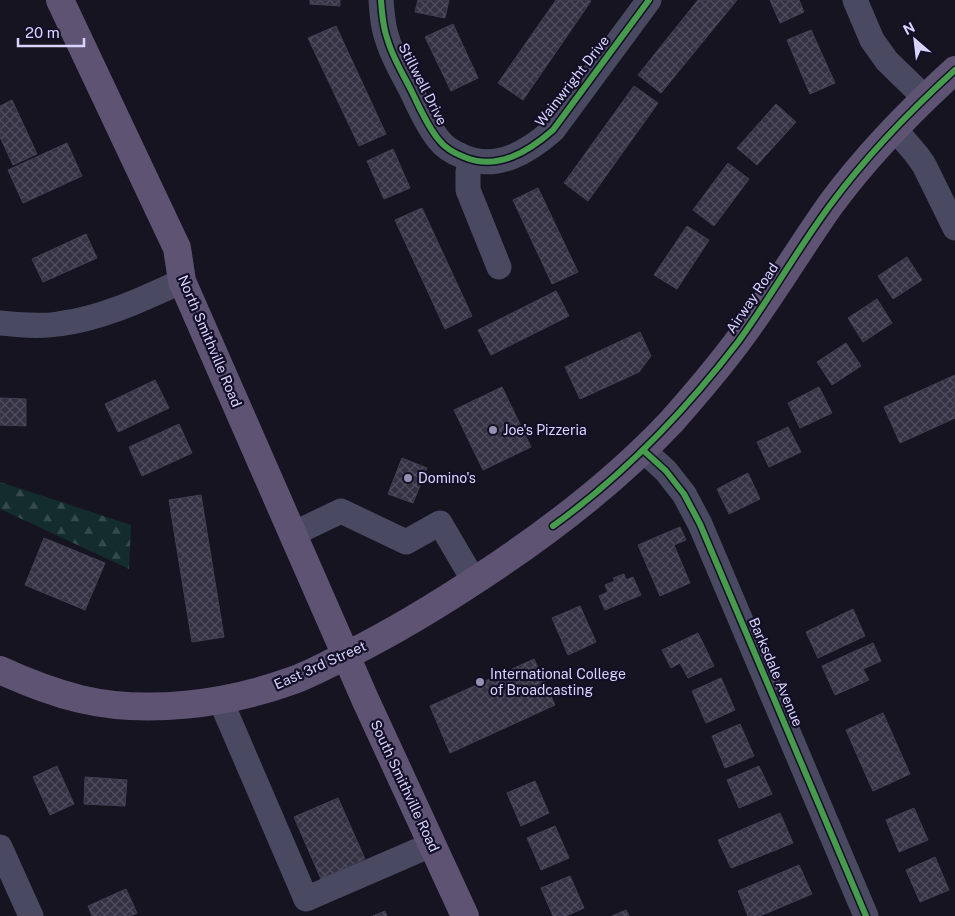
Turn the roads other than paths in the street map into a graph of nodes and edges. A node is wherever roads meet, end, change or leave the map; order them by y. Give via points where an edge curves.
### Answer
1 (60, 0) edge
2 (382, 0) edge
3 (649, 0) edge
4 (855, 0) edge
5 (955, 70) edge
6 (925, 98) junction
7 (894, 128) junction
8 (471, 160) junction
9 (955, 228) edge
10 (499, 267) dead end
11 (182, 281) junction
12 (0, 323) edge
13 (643, 450) junction
14 (553, 526) joint
15 (293, 534) junction
16 (474, 581) junction
17 (346, 655) junction
18 (0, 670) edge
19 (220, 699) junction
20 (433, 844) junction
21 (0, 847) edge
22 (31, 916) edge
23 (465, 916) edge
24 (866, 916) edge

1 - 11 main road, North Smithville Road via 177,248
2 - 8 street, Stillwell Drive via 388,42 422,112 438,140 454,153
3 - 8 street, Wainwright Drive via 553,130 538,144 498,162
4 - 6 street via 872,40 887,61
5 - 6 main road, Airway Road
6 - 7 main road, Airway Road
7 - 9 street via 924,165
7 - 13 main road, Airway Road via 832,204 738,342 673,420
8 - 10 street via 468,190
11 - 12 street via 88,319 57,324
11 - 15 main road, North Smithville Road
13 - 14 main road, Airway Road
13 - 24 street, Barksdale Avenue via 666,470 700,524
14 - 16 main road, East 3rd Street
15 - 16 street via 342,512 406,542 440,523
15 - 17 main road, North Smithville Road
16 - 17 main road, East 3rd Street via 395,630
17 - 19 main road, East 3rd Street via 295,680 259,692
17 - 20 main road, South Smithville Road
18 - 19 main road, East 3rd Street via 37,686 115,705 163,706
19 - 20 street via 306,899
20 - 23 main road, South Smithville Road
21 - 22 street

